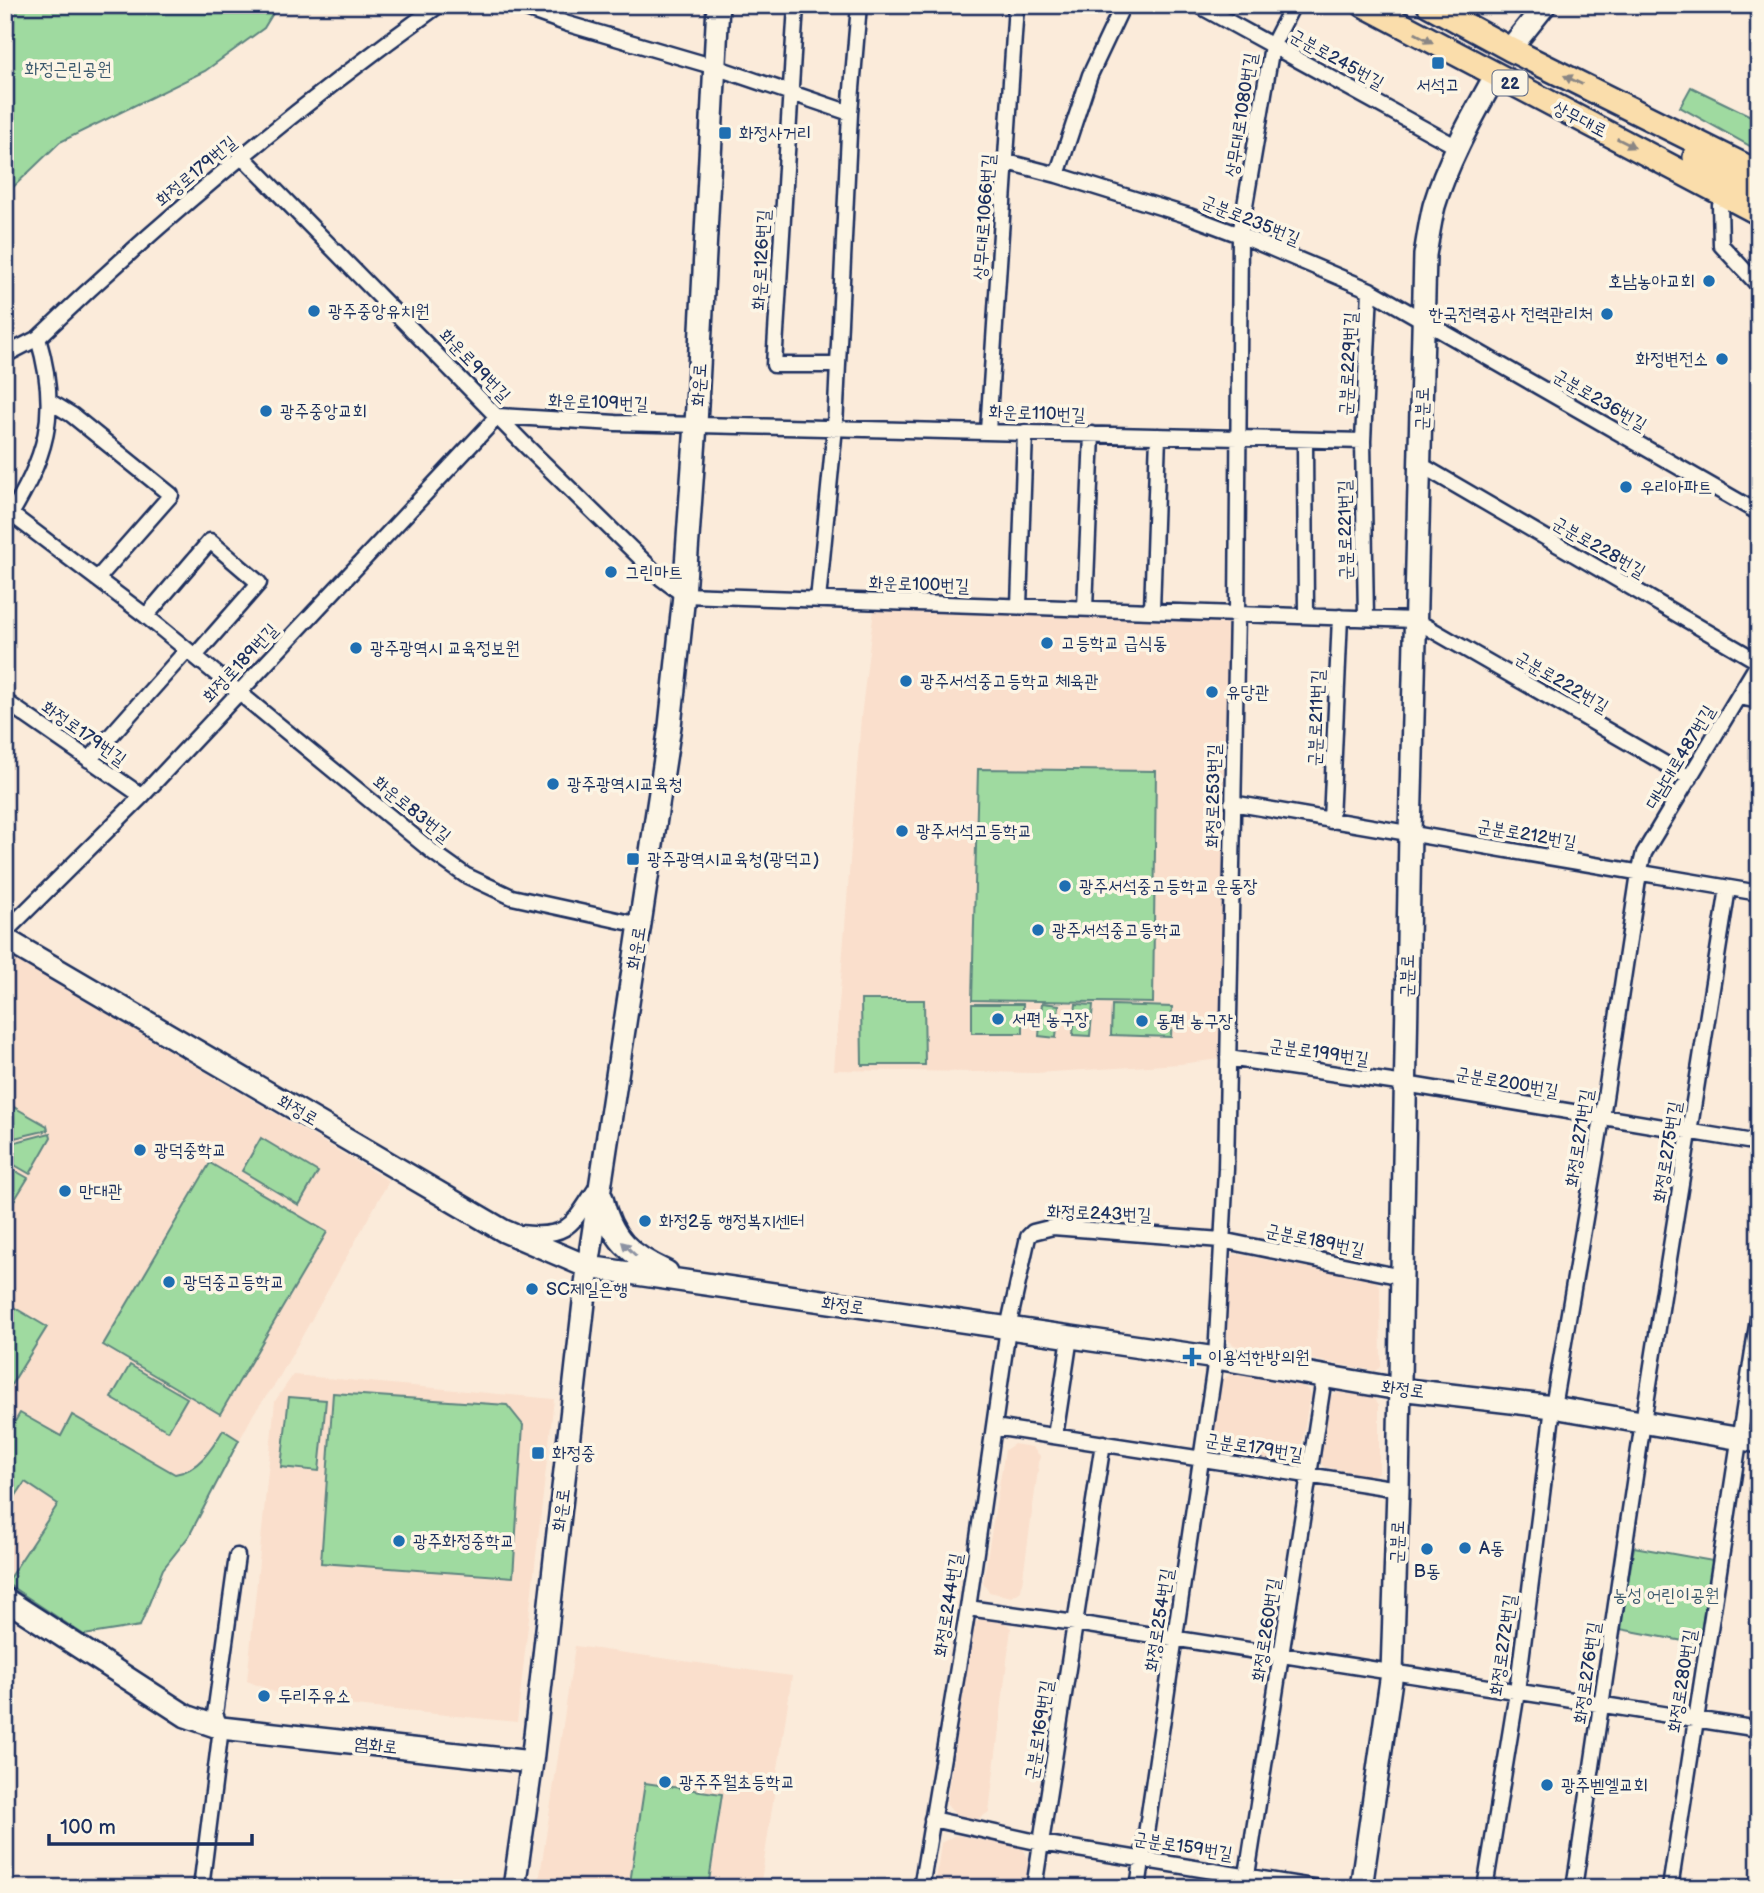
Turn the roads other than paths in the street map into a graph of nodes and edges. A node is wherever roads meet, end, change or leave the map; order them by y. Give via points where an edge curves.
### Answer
1 (439, 5) edge
2 (515, 5) edge
3 (718, 5) edge
4 (796, 5) edge
5 (859, 5) edge
6 (1016, 5) edge
7 (1123, 5) edge
8 (1198, 5) edge
9 (1293, 5) edge
10 (1364, 5) edge
11 (1429, 5) edge
12 (1545, 5) edge
13 (1272, 46) junction
14 (1510, 49) junction
15 (715, 67) junction
16 (1495, 76) junction
17 (789, 94) junction
18 (850, 113) junction
19 (1656, 121) junction
20 (1457, 147) junction
21 (243, 157) junction
22 (1657, 158) junction
23 (1007, 162) junction
24 (1759, 173) edge
25 (1057, 174) junction
26 (1759, 193) edge
27 (1720, 205) junction
28 (1759, 213) edge
29 (1759, 226) edge
30 (1240, 235) junction
31 (1759, 286) edge
32 (1370, 290) junction
33 (1423, 320) junction
34 (38, 338) junction
35 (5, 355) edge
36 (837, 365) junction
37 (49, 401) junction
38 (498, 416) junction
39 (696, 424) junction
40 (835, 427) junction
41 (988, 431) junction
42 (1025, 432) junction
43 (1092, 434) junction
44 (1158, 436) junction
45 (1239, 438) junction
46 (1306, 440) junction
47 (1363, 441) junction
48 (1421, 466) junction
49 (1759, 513) edge
50 (8, 519) edge
51 (97, 579) junction
52 (684, 595) junction
53 (818, 600) junction
54 (1019, 606) junction
55 (1085, 608) junction
56 (1152, 610) junction
57 (1237, 613) junction
58 (146, 616) junction
59 (1306, 616) junction
60 (1340, 617) junction
61 (1366, 618) junction
62 (1415, 620) junction
63 (191, 653) junction
64 (1759, 662) edge
65 (238, 692) junction
66 (1739, 697) junction
67 (5, 701) edge
68 (1759, 701) edge
69 (89, 760) junction
70 (1690, 778) junction
71 (142, 796) junction
72 (1233, 803) junction
73 (1331, 821) junction
74 (1409, 832) junction
75 (1639, 873) junction
76 (1728, 888) junction
77 (1759, 893) edge
78 (640, 925) junction
79 (5, 932) edge
80 (5, 940) edge
81 (1228, 1058) junction
82 (1405, 1084) junction
83 (1602, 1118) junction
84 (1690, 1132) junction
85 (1759, 1143) edge
86 (599, 1183) junction
87 (504, 1231) junction
88 (1221, 1240) junction
89 (588, 1267) junction
90 (1402, 1277) junction
91 (688, 1282) junction
92 (1759, 1312) edge
93 (1008, 1328) junction
94 (1070, 1337) junction
95 (1216, 1358) junction
96 (1324, 1378) junction
97 (1399, 1389) junction
98 (1553, 1407) junction
99 (1643, 1422) junction
100 (994, 1427) junction
101 (1055, 1436) junction
102 (1749, 1441) edge
103 (1103, 1443) junction
104 (1203, 1459) junction
105 (1309, 1475) junction
106 (1398, 1489) junction
107 (237, 1556) dead end
108 (5, 1599) edge
109 (968, 1608) junction
110 (1075, 1623) junction
111 (1175, 1639) junction
112 (1281, 1656) junction
113 (1392, 1673) junction
114 (1517, 1692) junction
115 (1602, 1705) junction
116 (1696, 1720) junction
117 (221, 1728) junction
118 (1759, 1729) edge
119 (532, 1762) junction
120 (932, 1819) junction
121 (1041, 1843) junction
122 (1142, 1859) junction
123 (1246, 1882) edge
124 (201, 1888) edge
125 (514, 1888) edge
126 (920, 1888) edge
127 (1034, 1888) edge
128 (1138, 1888) edge
129 (1318, 1888) edge
130 (1361, 1888) edge
131 (1485, 1888) edge
132 (1574, 1888) edge
133 (1670, 1888) edge

1 - 21 street, 화정로179번길 via 363,59
2 - 15 street
3 - 15 street, 화운로
4 - 17 street, 화운로126번길
5 - 18 street
6 - 23 street, 상무대로1066번길
7 - 25 street via 1090,75
8 - 13 street, 군분로245번길
9 - 13 street, 상무대로1080번길
10 -> 16 main road, 상무대로 / 22
11 - 14 main road, 상무대로 / 22
12 - 14 street
13 - 20 street, 군분로245번길
13 - 30 street, 상무대로1080번길
19 -> 14 main road, 상무대로 / 22
15 - 17 street
15 - 39 street, 화운로
16 - 20 street, 군분로
16 -> 22 main road, 상무대로 / 22
17 - 18 street
17 - 36 street, 화운로126번길 via 774,365
18 - 36 street
19 - 24 main road, 22
19 - 26 main road, 상무대로 via 1669,143
20 - 33 street, 군분로 via 1433,212 1425,255
21 - 34 street, 화정로179번길
21 - 38 street, 화운로99번길
22 - 27 main road, 22 via 1668,174
22 - 28 main road, 상무대로
23 - 25 street, 군분로235번길
23 - 41 street, 상무대로1066번길
25 - 30 street, 군분로235번길
27 - 29 main road, 22
27 - 31 street via 1721,245
30 - 32 street, 군분로235번길
30 - 45 street, 화정로253번길
32 - 33 street, 군분로235번길
32 - 47 street, 군분로229번길
33 - 48 street, 군분로
33 - 49 street, 군분로236번길
34 - 35 street, 화정로179번길
34 - 37 street
36 - 40 street
37 - 50 street via 44,446
37 - 51 street via 171,495
38 - 39 street, 화운로109번길
38 - 52 street, 화운로99번길 via 661,578
38 - 65 street, 화정로189번길
39 - 40 street, 화운로110번길
39 - 52 street, 화운로
40 - 41 street, 화운로110번길
40 - 53 street
41 - 42 street, 화운로110번길
42 - 43 street, 화운로110번길
42 - 54 street
43 - 44 street, 화운로110번길
43 - 55 street
44 - 45 street, 화운로110번길
44 - 56 street
45 - 46 street, 군분로229번길
45 - 57 street, 화정로253번길
46 - 47 street, 군분로229번길
46 - 59 street
47 - 61 street, 군분로221번길
48 - 62 street, 군분로
48 - 64 street, 군분로228번길
50 - 51 street, 화운로83번길
51 - 58 street, 화운로83번길
52 - 53 street, 화운로100번길
52 - 78 street, 화운로
53 - 54 street, 화운로100번길
54 - 55 street, 화운로100번길
55 - 56 street, 화운로100번길
56 - 57 street, 화운로100번길
57 - 59 street
57 - 72 street, 화정로253번길
58 - 63 street, 화운로83번길
58 - 63 street via 210,541 258,583
59 - 60 street
60 - 61 street
60 - 73 street, 군분로211번길
61 - 62 street
62 - 70 street, 군분로222번길
62 - 74 street, 군분로
63 - 65 street, 화운로83번길
63 - 69 street
64 - 66 street, 대남대로487번길
65 - 71 street, 화정로189번길
65 - 78 street, 화운로83번길 via 465,875 512,897
66 - 68 street
66 - 70 street, 대남대로487번길
67 - 69 street, 화정로179번길
69 - 71 street, 화정로179번길
70 - 75 street, 대남대로487번길 via 1644,853
71 - 79 street, 화정로189번길
72 - 73 street
72 - 81 street, 화정로253번길
73 - 74 street
74 - 75 street, 군분로212번길
74 - 82 street, 군분로
75 - 76 street, 군분로212번길
75 - 83 street, 화정로271번길
76 - 77 street, 군분로212번길
76 - 84 street, 화정로275번길
78 - 86 street, 화운로
80 - 87 street, 화정로
81 - 82 street, 군분로199번길
81 - 88 street, 화정로253번길
82 - 83 street, 군분로200번길
82 - 90 street, 군분로
83 - 84 street, 군분로200번길
83 - 98 street, 화정로271번길
84 - 85 street, 군분로200번길
84 - 99 street, 화정로275번길
86 - 87 street via 568,1228 542,1235
86 - 89 street, 화운로
91 -> 86 street via 644,1261 624,1245 611,1228
87 - 89 street, 화정로
88 - 90 street, 군분로189번길
88 - 93 street, 화정로243번길 via 1052,1227 1033,1232 1028,1237
88 - 95 street, 화정로253번길
89 - 91 street, 화정로
89 - 119 street, 화운로
90 - 97 street, 군분로
91 - 93 street, 화정로
92 - 102 street, 화정로280번길
93 - 94 street, 화정로
93 - 100 street, 화정로244번길
94 - 95 street, 화정로
94 - 101 street
95 - 96 street, 화정로
95 - 104 street, 화정로254번길
96 - 97 street, 화정로
96 - 105 street, 화정로260번길
97 - 98 street, 화정로
97 - 106 street, 군분로
98 - 99 street, 화정로
98 - 114 street, 화정로272번길
99 - 102 street, 화정로
99 - 115 street, 화정로276번길
100 - 101 street, 군분로179번길
100 - 109 street, 화정로244번길
101 - 103 street, 군분로179번길
102 - 116 street, 화정로280번길
103 - 104 street, 군분로179번길
103 - 110 street
104 - 105 street, 군분로179번길
104 - 111 street, 화정로254번길
105 - 106 street, 군분로179번길
105 - 112 street, 화정로260번길
106 - 113 street, 군분로
107 - 117 street via 215,1714
108 - 117 street, 염화로 via 186,1716
109 - 110 street
109 - 120 street, 화정로244번길
110 - 111 street
110 - 121 street, 군분로169번길
111 - 112 street
111 - 122 street, 화정로254번길
112 - 113 street
112 - 123 street, 화정로260번길
113 - 114 street
113 - 130 street, 군분로
114 - 115 street
114 - 131 street, 화정로272번길
115 - 116 street
115 - 132 street, 화정로276번길
116 - 118 street
116 - 133 street, 화정로280번길
117 - 119 street, 염화로
117 - 124 street
119 - 125 street, 화운로
120 - 121 street, 군분로159번길
120 - 126 street, 화정로244번길
121 - 122 street, 군분로159번길
121 - 127 street
122 - 123 street, 군분로159번길
122 - 128 street, 화정로254번길
123 - 129 street, 군분로159번길

